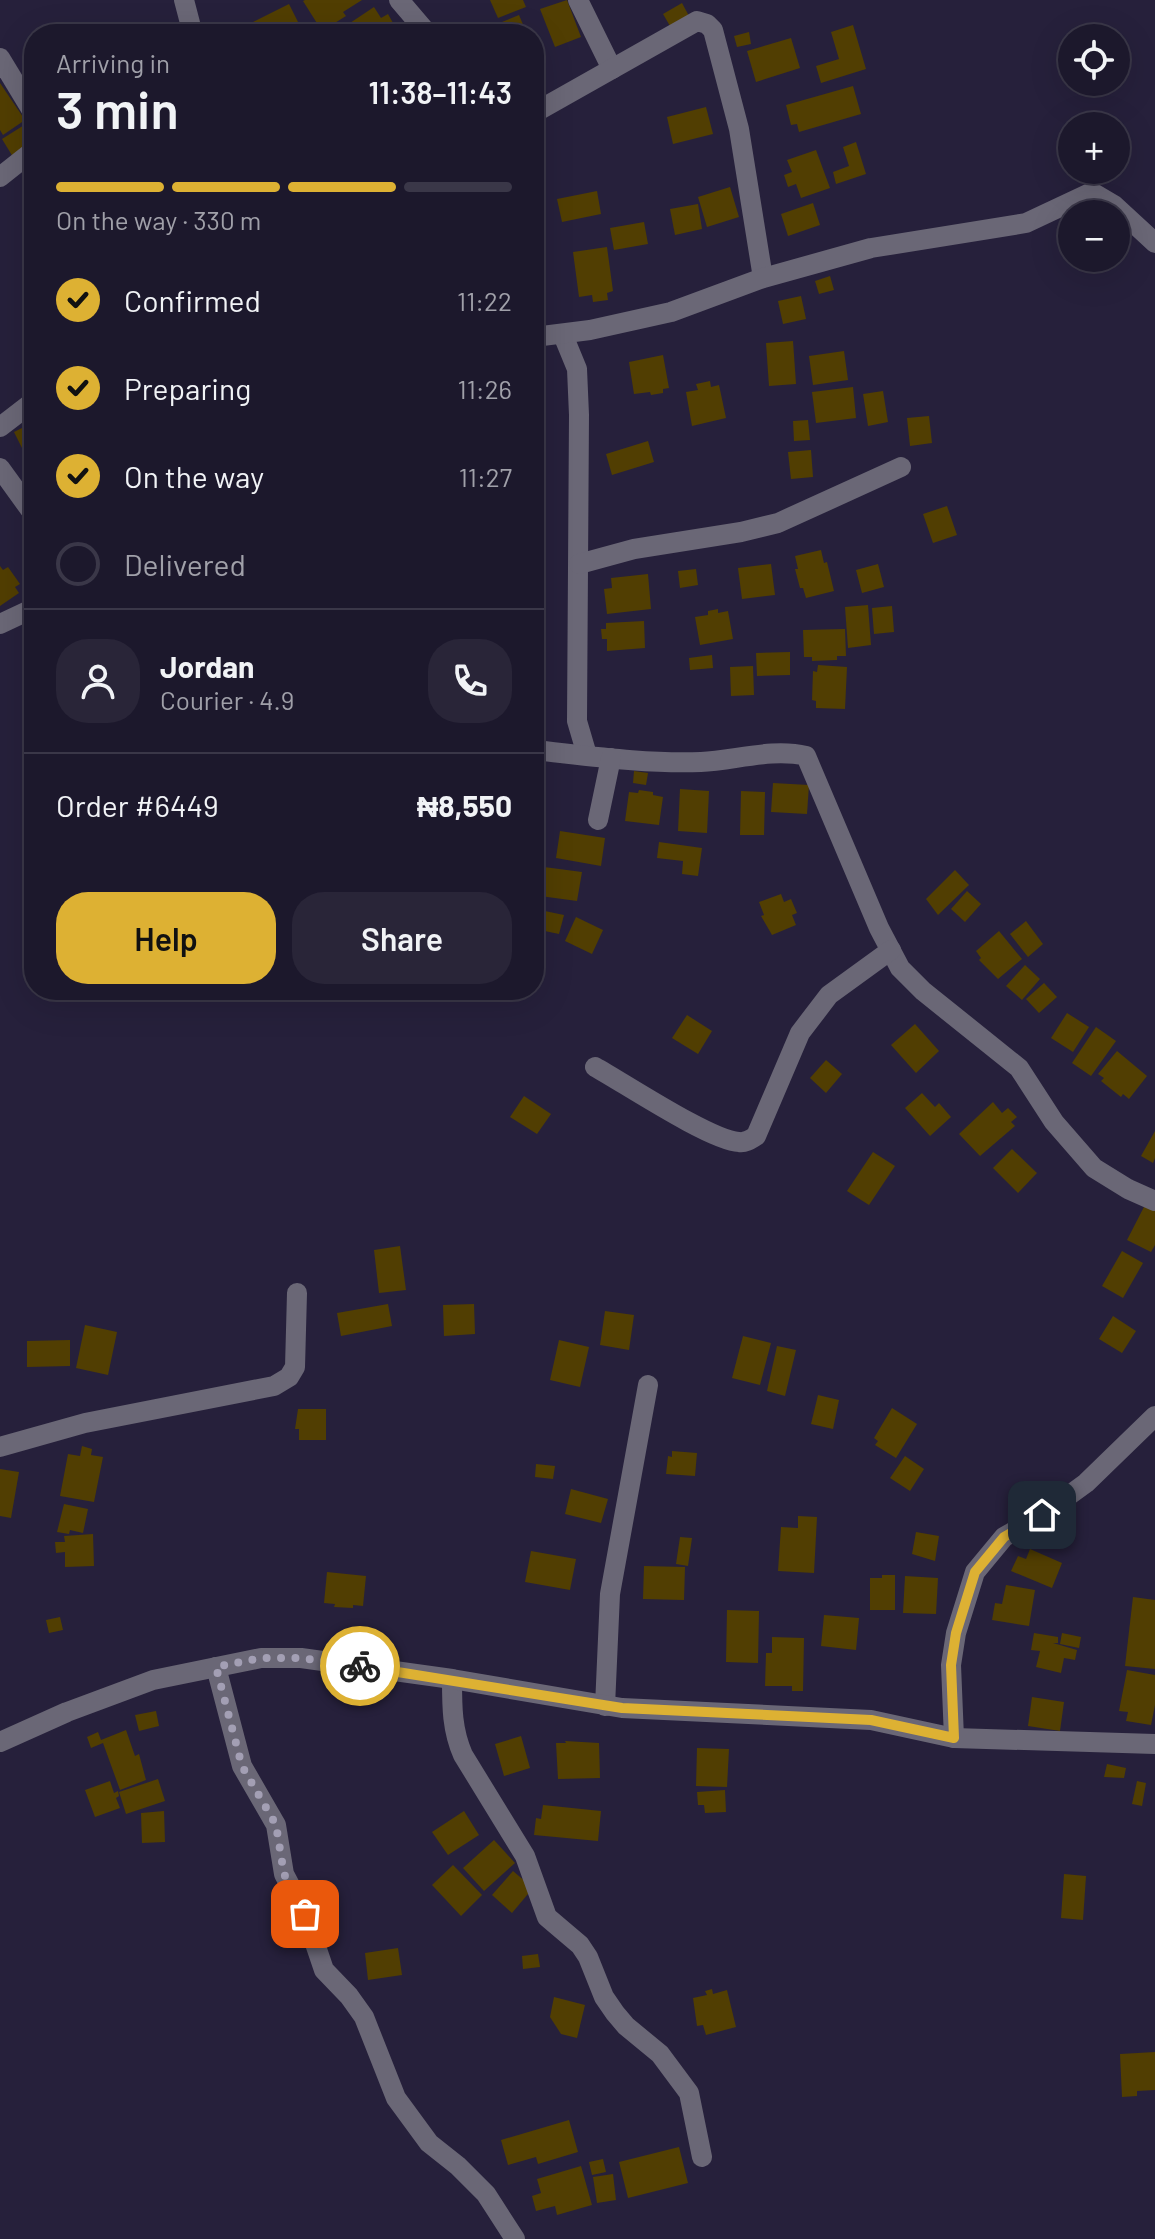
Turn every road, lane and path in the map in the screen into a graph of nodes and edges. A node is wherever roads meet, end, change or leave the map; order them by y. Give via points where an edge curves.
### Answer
1 (184, 0) edge
2 (399, 0) edge
3 (578, 0) edge
4 (190, 24) edge
5 (419, 24) edge
6 (0, 58) edge
7 (612, 69) junction
8 (24, 98) edge
9 (544, 107) edge
10 (24, 158) edge
11 (0, 177) edge
12 (1155, 243) edge
13 (763, 278) junction
14 (563, 335) junction
15 (544, 336) edge
16 (24, 409) edge
17 (0, 427) edge
18 (901, 467) dead end
19 (0, 468) edge
20 (24, 501) edge
21 (579, 564) junction
22 (24, 613) edge
23 (0, 624) edge
24 (544, 751) edge
25 (587, 755) junction
26 (611, 758) junction
27 (598, 820) dead end
28 (891, 950) junction
29 (595, 1067) dead end
30 (1155, 1201) edge
31 (297, 1293) dead end
32 (648, 1385) dead end
33 (1155, 1416) edge
34 (0, 1447) edge
35 (216, 1667) junction
36 (452, 1679) junction
37 (605, 1706) junction
38 (954, 1738) junction
39 (0, 1742) edge
40 (1155, 1744) edge
41 (702, 2157) dead end
42 (515, 2239) edge

1 - 4 street
2 - 5 street
3 - 7 street
6 - 8 street
7 - 9 street
7 - 13 street via 697,21 713,30 739,129
10 - 11 street
12 - 13 street via 1092,192 1026,223 871,248
13 - 14 street via 671,312
14 - 15 street
14 - 21 street via 577,369
16 - 17 street
18 - 21 street via 778,523
19 - 20 street
21 - 25 street via 577,721
22 - 23 street
24 - 25 street
25 - 26 street
26 - 27 street
26 - 28 street via 702,762 791,752 806,756
28 - 29 street via 829,995 800,1033 756,1136 749,1141 738,1143 708,1132
28 - 30 street via 923,991 1019,1068 1054,1122 1094,1168
31 - 34 street via 295,1367 274,1386 85,1423
32 - 37 street via 610,1594
33 - 38 street via 1086,1483 1004,1537 975,1572 951,1665
35 - 36 street via 261,1658 301,1658
35 - 39 street via 153,1680
35 - 42 street via 242,1766 276,1825 284,1874 324,1970 364,2017 396,2098 429,2143 486,2194
36 - 37 street
36 - 41 street via 457,1740 525,1856 547,1917 580,1945 604,1997 626,2026 660,2054 684,2084
37 - 38 street via 871,1720
38 - 40 street

